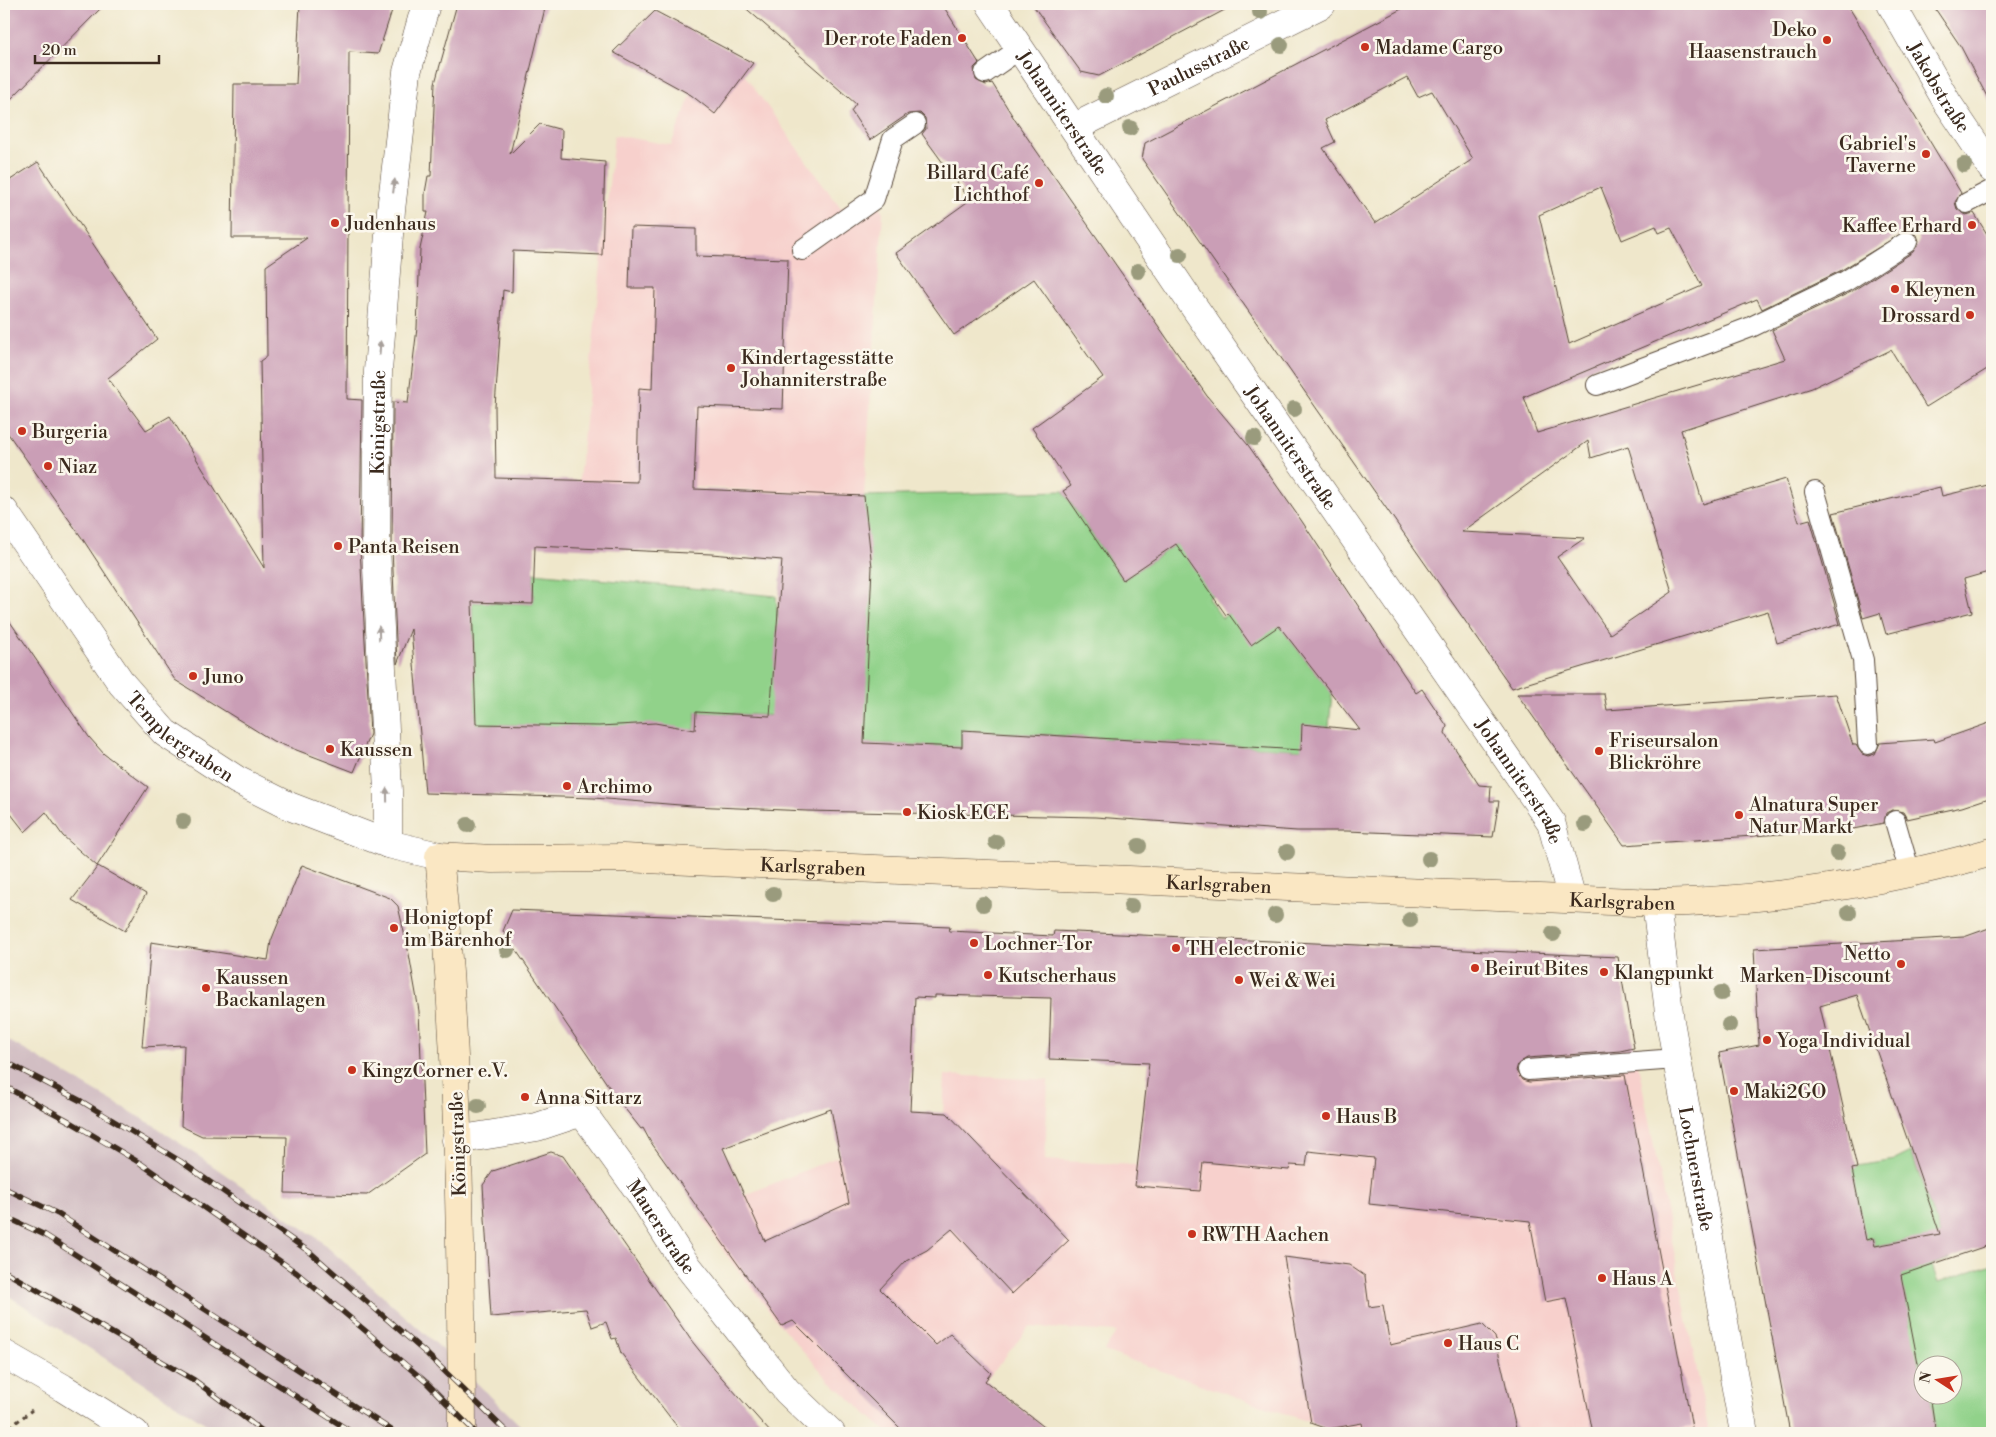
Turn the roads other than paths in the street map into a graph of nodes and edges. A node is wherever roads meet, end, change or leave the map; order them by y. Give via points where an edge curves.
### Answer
1 (426, 4) edge
2 (990, 4) edge
3 (1322, 4) edge
4 (1891, 4) edge
5 (1021, 48) junction
6 (985, 73) dead end
7 (915, 124) dead end
8 (1074, 127) junction
9 (1992, 169) edge
10 (1992, 190) edge
11 (1968, 203) dead end
12 (1907, 242) dead end
13 (802, 250) dead end
14 (1597, 385) dead end
15 (1815, 492) dead end
16 (4, 511) edge
17 (1868, 744) dead end
18 (1895, 821) dead end
19 (388, 844) junction
20 (1992, 852) edge
21 (438, 856) junction
22 (1910, 873) junction
23 (1572, 899) junction
24 (1656, 904) junction
25 (1676, 1059) junction
26 (1528, 1070) dead end
27 (456, 1140) junction
28 (4, 1354) edge
29 (135, 1433) edge
30 (462, 1433) edge
31 (832, 1433) edge
32 (1744, 1433) edge

19 -> 1 street, Königstraße via 376,547 378,371 391,210 407,72
2 - 5 street, Johanniterstraße
3 - 8 street, Paulusstraße
4 - 9 street, Jakobstraße via 1947,102
5 - 6 lane
5 - 8 street, Johanniterstraße
7 - 13 lane via 893,139 874,199
8 - 23 street, Johanniterstraße via 1190,301 1551,822
10 - 11 lane
12 - 14 lane via 1846,281 1751,327
15 - 17 lane via 1863,660
16 - 19 street, Templergraben via 122,684 165,733 237,780 289,806
18 - 22 lane
19 - 21 street, Templergraben
20 - 22 street, Karlsgraben
21 - 23 street, Karlsgraben via 623,858
21 - 27 street, Königstraße via 454,1063
22 - 24 street, Karlsgraben via 1764,897
23 - 24 street, Karlsgraben
24 - 25 street, Lochnerstraße via 1665,995
25 - 26 lane
25 - 32 street, Lochnerstraße
27 - 30 street, Königstraße via 462,1265
27 - 31 street, Mauerstraße via 537,1127 582,1112 682,1259 787,1391
28 - 29 street

